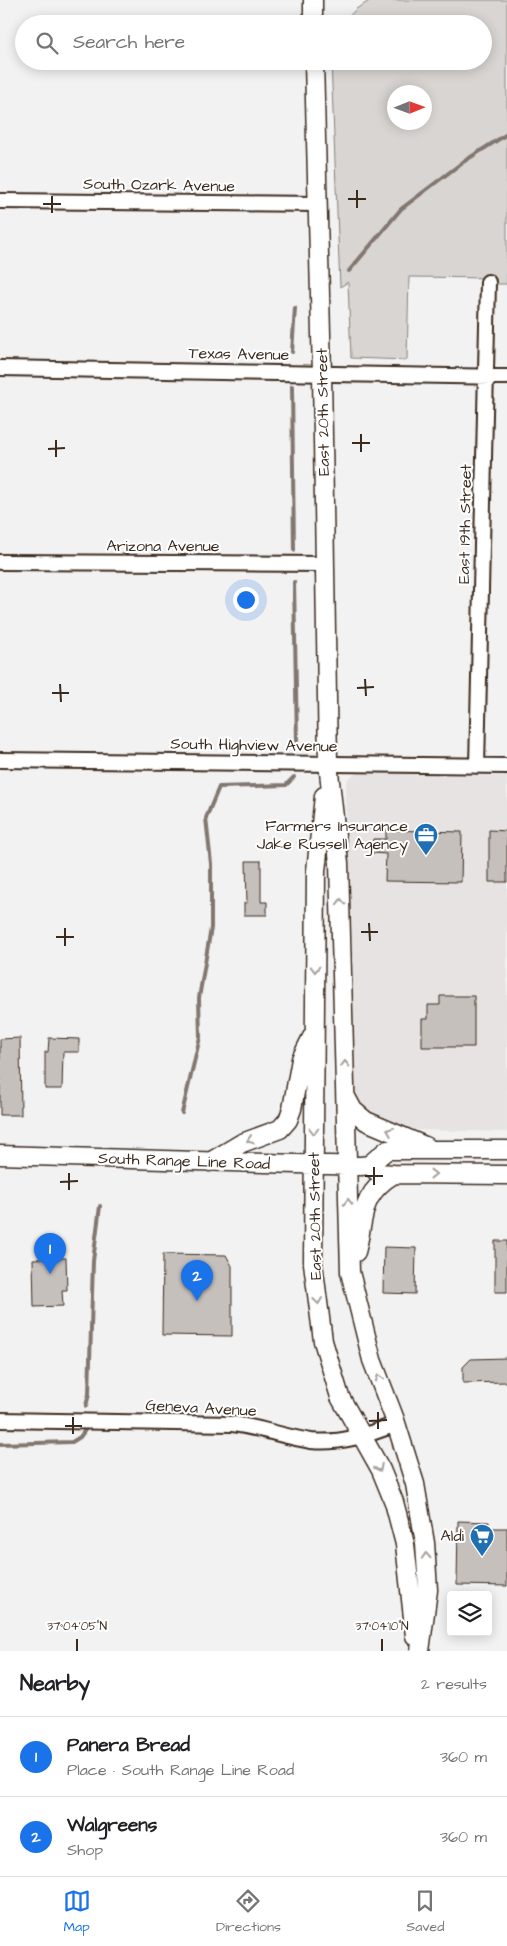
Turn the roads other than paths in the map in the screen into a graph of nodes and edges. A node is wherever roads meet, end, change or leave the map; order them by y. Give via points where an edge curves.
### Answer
1 (313, 0) edge
2 (313, 15) edge
3 (314, 70) edge
4 (0, 201) edge
5 (318, 204) junction
6 (488, 282) dead end
7 (0, 368) edge
8 (322, 373) junction
9 (486, 376) junction
10 (507, 377) edge
11 (0, 562) edge
12 (325, 564) junction
13 (0, 760) edge
14 (328, 763) junction
15 (477, 766) junction
16 (507, 766) edge
17 (314, 1033) junction
18 (346, 1097) junction
19 (434, 1150) junction
20 (507, 1150) edge
21 (0, 1155) edge
22 (210, 1162) junction
23 (314, 1165) junction
24 (369, 1165) junction
25 (348, 1166) junction
26 (394, 1174) junction
27 (507, 1175) edge
28 (350, 1272) junction
29 (0, 1420) edge
30 (396, 1424) junction
31 (362, 1437) junction
32 (416, 1651) edge
33 (420, 1651) edge

1 - 2 main road
3 - 5 main road, East 20th Street
4 - 5 street, South Ozark Avenue
5 - 8 main road, East 20th Street
6 - 9 street, East 19th Street
7 - 8 street, Texas Avenue
8 - 9 street, Texas Avenue
8 - 12 main road, East 20th Street
9 - 10 street, Texas Avenue
9 - 15 street, East 19th Street
11 - 12 street, Arizona Avenue
12 - 14 main road, East 20th Street
13 - 14 street, South Highview Avenue
14 - 15 street, South Highview Avenue
14 -> 17 main road, East 20th Street via 316,871
18 -> 14 main road, East 20th Street via 339,863
15 - 16 street, South Highview Avenue
17 -> 22 main road via 301,1059 288,1120 280,1130 242,1143
17 -> 23 main road, East 20th Street
19 -> 18 main road via 366,1121 353,1110
18 - 25 main road, East 20th Street
19 - 20 main road
19 - 24 main road via 387,1150
21 - 22 main road, South Range Line Road
22 - 23 main road, South Range Line Road
23 - 25 main road, South Range Line Road
23 -> 31 main road, East 20th Street via 313,1263 323,1341 340,1396
24 - 25 main road, South Range Line Road
24 - 26 main road, South Range Line Road via 380,1173
28 -> 25 main road, East 20th Street
26 -> 27 main road, South Range Line Road
26 - 28 main road via 379,1183 368,1196
30 -> 28 main road, East 20th Street via 372,1360
29 - 31 street, Geneva Avenue via 232,1424 310,1440
30 - 31 street, Geneva Avenue
33 -> 30 main road, East 20th Street via 428,1590 425,1542 415,1484
31 -> 32 main road, East 20th Street via 381,1470 406,1544

